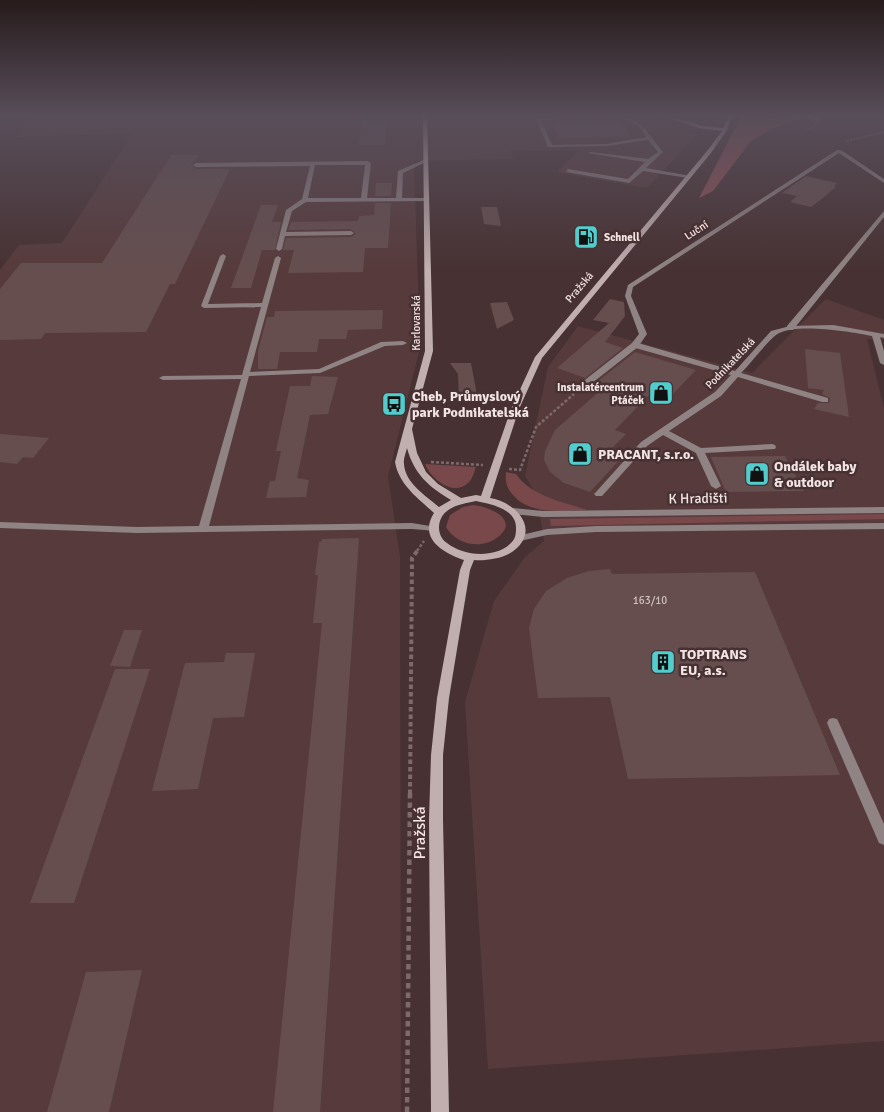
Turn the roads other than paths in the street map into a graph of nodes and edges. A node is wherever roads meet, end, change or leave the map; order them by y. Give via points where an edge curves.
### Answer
1 (312, 167) edge
2 (368, 167) edge
3 (411, 167) edge
4 (426, 167) edge
5 (695, 167) edge
6 (814, 167) edge
7 (862, 167) edge
8 (642, 169) joint
9 (568, 170) dead end
10 (688, 176) junction
11 (884, 182) edge
12 (400, 199) junction
13 (304, 200) junction
14 (364, 200) junction
15 (426, 200) junction
16 (884, 212) edge
17 (351, 233) dead end
18 (282, 234) junction
19 (279, 249) dead end
20 (223, 256) dead end
21 (278, 258) dead end
22 (265, 305) junction
23 (790, 328) junction
24 (880, 336) edge
25 (403, 343) dead end
26 (635, 345) junction
27 (884, 363) edge
28 (246, 375) junction
29 (735, 375) junction
30 (162, 378) dead end
31 (584, 385) road end
32 (826, 400) dead end
33 (409, 425) junction
34 (663, 431) junction
35 (772, 447) dead end
36 (700, 451) junction
37 (716, 486) dead end
38 (599, 494) dead end
39 (485, 499) junction
40 (459, 501) junction
41 (884, 510) edge
42 (513, 511) junction
43 (439, 512) junction
44 (0, 525) edge
45 (884, 526) edge
46 (203, 529) junction
47 (433, 529) junction
48 (520, 538) junction
49 (470, 557) junction
50 (833, 723) dead end
51 (884, 839) edge
52 (440, 1112) edge

1 - 13 street
2 - 14 street
3 - 12 street via 400,172
4 - 15 main road, Karlovarská
5 - 10 main road, Pražská
6 - 26 street, Luční via 630,286 628,296 643,334
7 - 11 street, Luční
8 - 9 street via 629,181
8 - 10 street
10 - 39 main road, Pražská via 539,357 528,378
12 - 14 street
12 - 15 street
13 - 14 street
13 - 18 street via 289,210
15 - 33 main road, Karlovarská via 429,351
16 - 23 street
17 - 18 street
18 - 19 street
20 - 22 street via 204,306
21 - 22 street
22 - 28 street
23 - 24 street, Podnikatelská via 833,327
23 - 29 street, Podnikatelská via 774,333
24 - 27 street
25 - 28 street via 384,344 320,371
26 - 29 street
26 - 31 street
28 - 30 street
28 - 46 street
29 - 32 street
29 - 34 street, Podnikatelská via 718,394
33 - 40 main road via 411,448 431,484
33 - 43 main road, Karlovarská via 399,468 408,482
34 - 36 street
34 - 38 street, Podnikatelská via 644,444
35 - 36 street
36 - 37 street
39 - 40 main road
39 - 42 main road
40 - 43 main road
41 - 42 street, K Hradišti via 543,514
42 - 48 main road via 522,524
43 - 47 main road
44 - 46 street
45 - 48 street via 596,530 547,532
46 - 47 street via 412,526
47 - 49 main road via 444,547
48 - 49 main road via 501,553
49 - 52 main road, Pražská via 443,698 437,755
50 - 51 street

